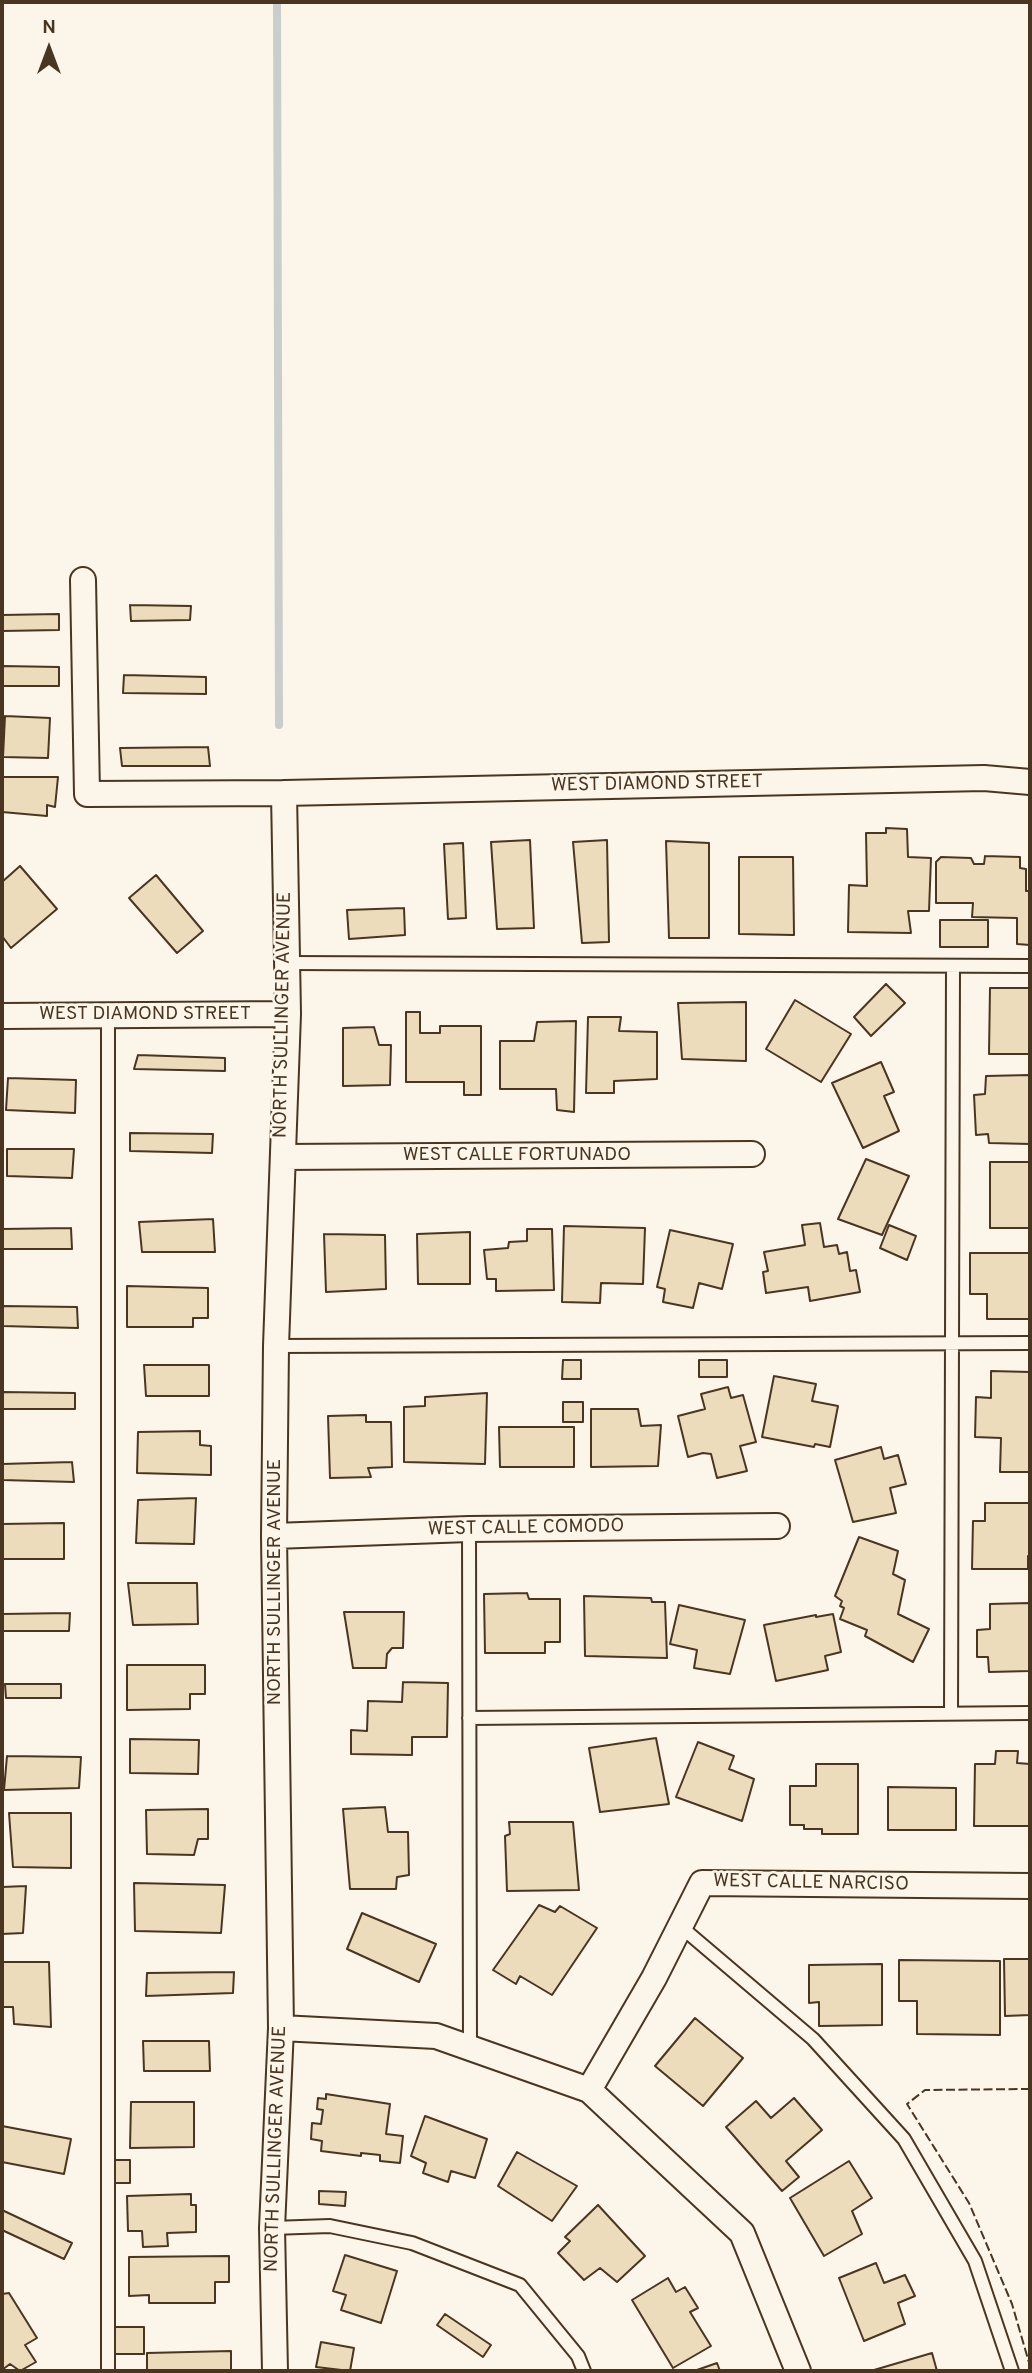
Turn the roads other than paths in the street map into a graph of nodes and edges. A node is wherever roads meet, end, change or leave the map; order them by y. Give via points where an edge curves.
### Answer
1 (83, 580) dead end
2 (1030, 782) edge
3 (284, 793) junction
4 (287, 963) junction
5 (1030, 966) edge
6 (953, 967) junction
7 (288, 1014) junction
8 (108, 1015) junction
9 (2, 1016) edge
10 (752, 1154) dead end
11 (282, 1157) junction
12 (952, 1343) junction
13 (1030, 1343) edge
14 (276, 1346) junction
15 (777, 1526) dead end
16 (469, 1529) junction
17 (274, 1535) junction
18 (951, 1713) junction
19 (1030, 1713) edge
20 (469, 1718) junction
21 (1030, 1886) edge
22 (680, 1926) junction
23 (281, 2028) junction
24 (470, 2048) junction
25 (589, 2090) junction
26 (272, 2228) junction
27 (108, 2371) edge
28 (275, 2371) edge
29 (584, 2371) edge
30 (798, 2371) edge
31 (1012, 2371) edge

1 - 3 street, WEST DIAMOND STREET via 87,794
2 - 3 street, WEST DIAMOND STREET via 985,778
3 - 4 street, NORTH SULLINGER AVENUE
4 - 6 lane
4 - 7 street, NORTH SULLINGER AVENUE
5 - 6 lane
6 - 12 lane
7 - 8 street, WEST DIAMOND STREET
7 - 11 street, NORTH SULLINGER AVENUE
8 - 9 street, WEST DIAMOND STREET
8 - 27 lane
10 - 11 street, WEST CALLE FORTUNADO
11 - 14 street, NORTH SULLINGER AVENUE
12 - 13 lane
12 - 14 lane
12 - 18 lane
14 - 17 street, NORTH SULLINGER AVENUE
15 - 16 street, WEST CALLE COMODO
16 - 17 street, WEST CALLE COMODO
16 - 20 lane
17 - 23 street, NORTH SULLINGER AVENUE
18 - 19 lane
18 - 20 lane
20 - 24 lane
21 - 22 street, WEST CALLE NARCISO via 702,1883
22 - 25 street, WEST CALLE NARCISO
22 - 31 lane via 813,2039 904,2139 975,2261
23 - 24 street via 436,2036
23 - 26 street, NORTH SULLINGER AVENUE
24 - 25 street
25 - 30 street via 741,2233
26 - 28 street, NORTH SULLINGER AVENUE
26 - 29 lane via 330,2226 412,2243 520,2285 578,2356

